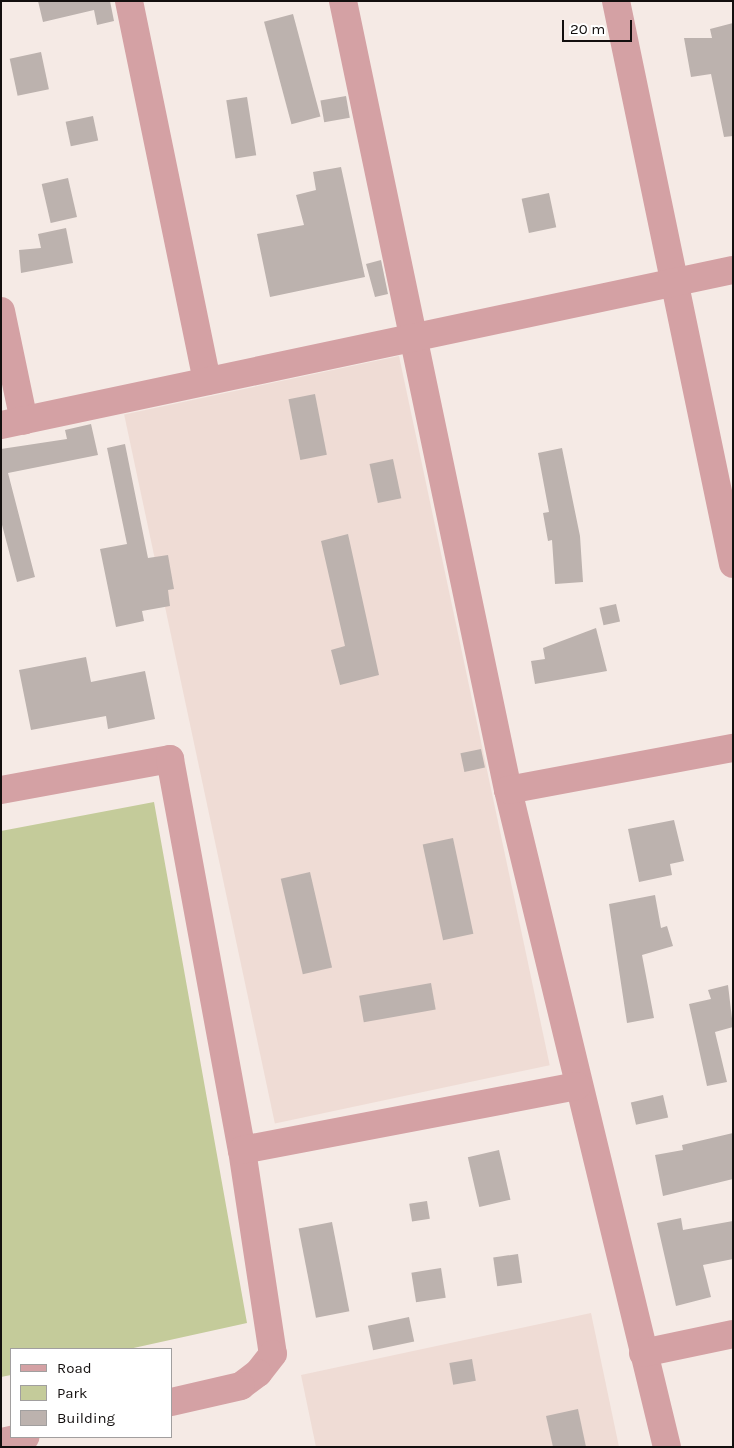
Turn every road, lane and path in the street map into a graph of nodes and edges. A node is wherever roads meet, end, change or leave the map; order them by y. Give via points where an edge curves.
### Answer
1 (128, 1) edge
2 (344, 1) edge
3 (616, 1) edge
4 (733, 270) edge
5 (672, 284) junction
6 (1, 311) edge
7 (412, 338) junction
8 (207, 381) junction
9 (13, 423) edge
10 (733, 564) edge
11 (733, 748) edge
12 (1, 790) edge
13 (508, 790) junction
14 (577, 1086) junction
15 (242, 1150) junction
16 (733, 1334) edge
17 (643, 1353) junction
18 (172, 1402) edge
19 (667, 1447) edge

1 - 8 street
2 - 7 street
3 - 5 street
4 - 5 street
5 - 7 street
5 - 10 street
6 - 9 street
7 - 8 street
7 - 13 street
8 - 9 street
11 - 13 street
12 - 15 street via 170,759
13 - 14 street
14 - 15 street
14 - 17 street
15 - 18 street via 273,1354 258,1373 241,1386
16 - 17 street
17 - 19 street

